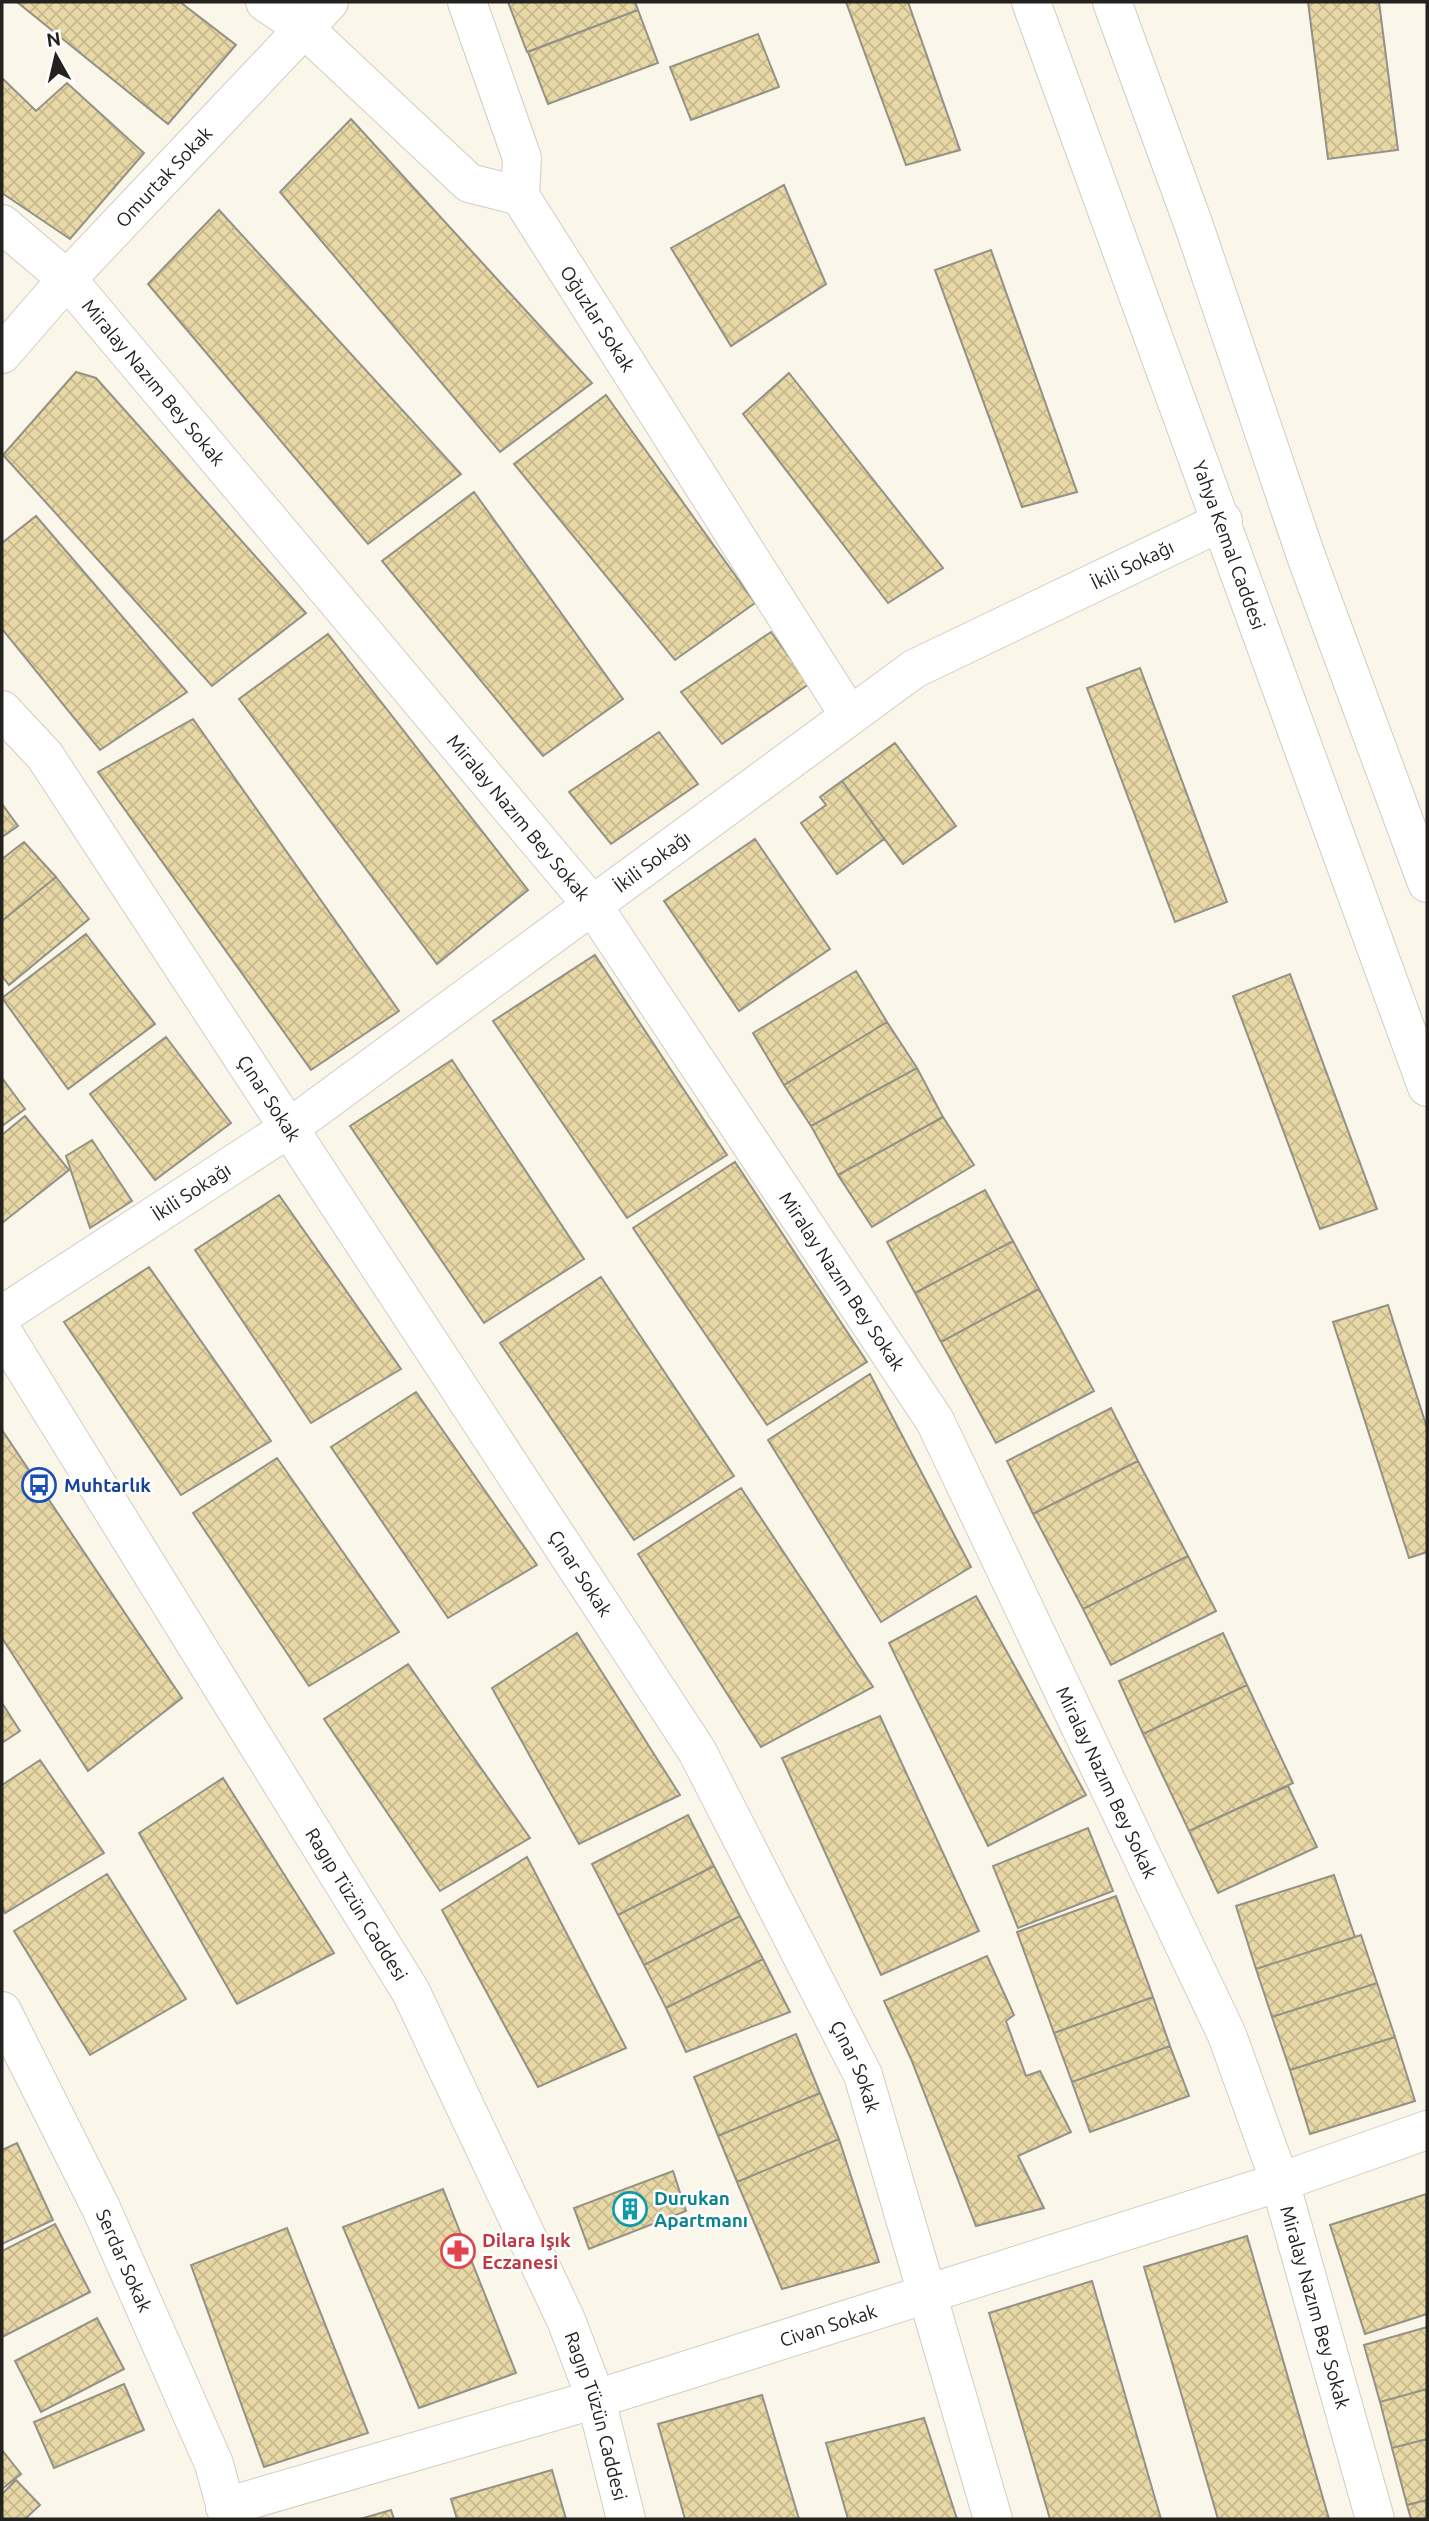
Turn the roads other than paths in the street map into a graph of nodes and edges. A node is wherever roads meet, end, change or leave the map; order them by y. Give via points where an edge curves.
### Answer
1 (265, 2) edge
2 (467, 2) edge
3 (1031, 2) edge
4 (1112, 2) edge
5 (317, 15) edge
6 (520, 196) junction
7 (2, 224) edge
8 (67, 279) junction
9 (2, 354) edge
10 (1223, 522) junction
11 (2, 710) edge
12 (849, 715) junction
13 (1427, 883) edge
14 (593, 906) junction
15 (1427, 1087) edge
16 (289, 1128) junction
17 (2, 1315) edge
18 (2, 1331) edge
19 (2, 2011) edge
20 (1427, 2130) edge
21 (1280, 2182) junction
22 (927, 2294) junction
23 (596, 2399) junction
24 (227, 2513) edge
25 (626, 2519) edge
26 (993, 2519) edge
27 (1375, 2519) edge

1 - 5 street
2 - 6 street via 522,159
3 - 10 street, Yahya Kemal Caddesi
4 - 13 street via 1306,556
5 - 6 street via 469,183
5 - 8 street, Omurtak Sokak
6 - 12 street, Oğuzlar Sokak
7 - 8 street, Miralay Nazım Bey Sokak
8 - 9 street, Omurtak Sokak
8 - 14 street, Miralay Nazım Bey Sokak
10 - 12 street, İkili Sokağı via 914,669
10 - 15 street, Yahya Kemal Caddesi
11 - 16 street, Çınar Sokak via 45,756
12 - 14 street, İkili Sokağı
14 - 16 street, İkili Sokağı
14 - 21 street, Miralay Nazım Bey Sokak via 935,1422 1227,2035
16 - 17 street, İkili Sokağı
16 - 22 street, Çınar Sokak via 697,1751 863,2075
18 - 23 street, Ragıp Tüzün Caddesi via 411,1992 566,2320
19 - 24 street, Serdar Sokak via 101,2208 214,2464
20 - 21 street, Civan Sokak
21 - 22 street, Civan Sokak
21 - 27 street, Miralay Nazım Bey Sokak
22 - 23 street, Civan Sokak
22 - 26 street, Çınar Sokak
23 - 24 street, Civan Sokak
23 - 25 street, Ragıp Tüzün Caddesi

